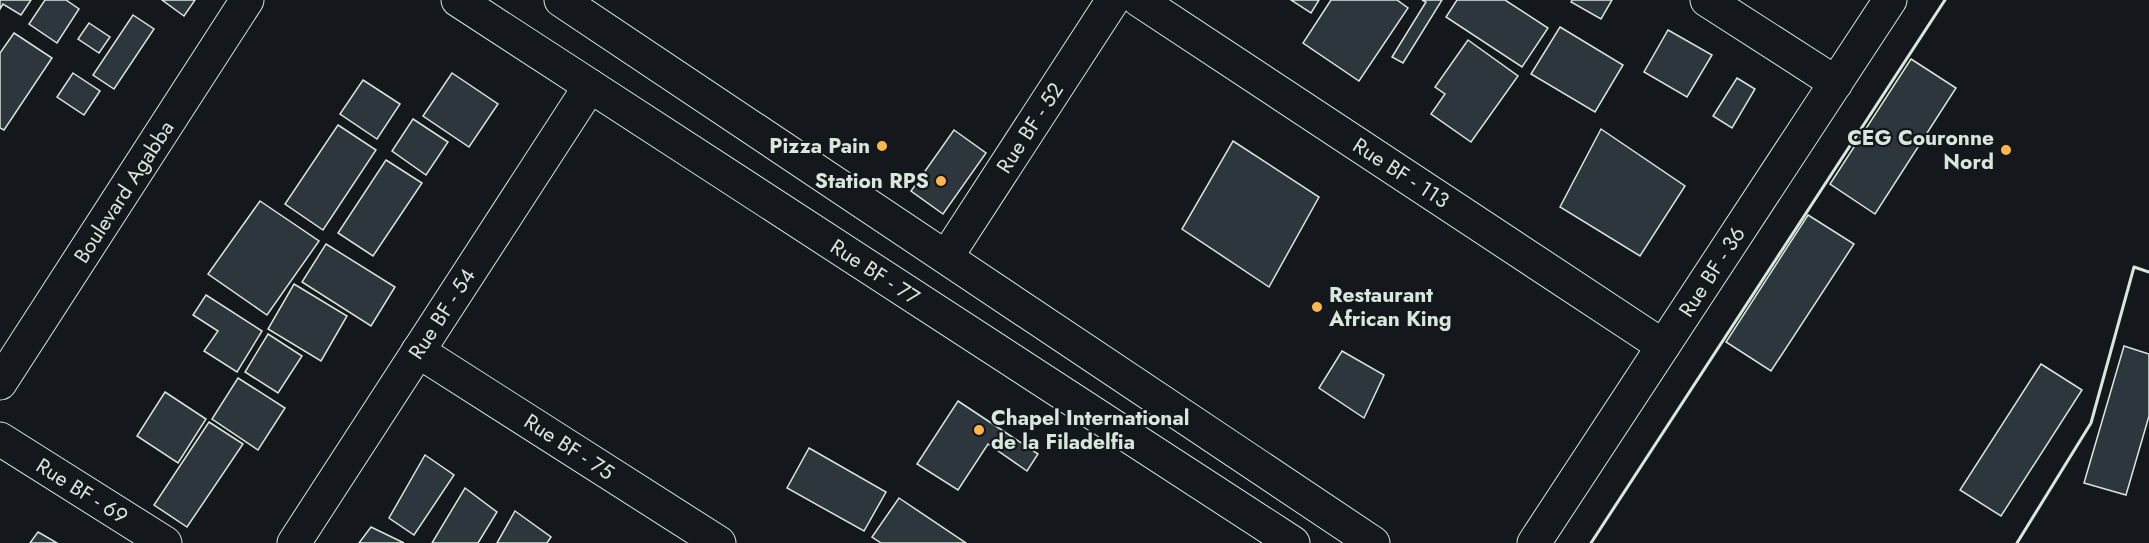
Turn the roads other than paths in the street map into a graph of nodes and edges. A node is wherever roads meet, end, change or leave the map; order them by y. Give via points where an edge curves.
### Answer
1 (247, 0) edge
2 (458, 0) edge
3 (561, 0) edge
4 (1113, 0) edge
5 (1139, 0) edge
6 (1707, 0) edge
7 (1890, 0) edge
8 (1836, 83) junction
9 (590, 86) junction
10 (947, 256) junction
11 (1664, 346) junction
12 (418, 351) junction
13 (0, 383) edge
14 (0, 439) edge
15 (165, 543) edge
16 (294, 543) edge
17 (719, 543) edge
18 (1293, 543) edge
19 (1373, 543) edge
20 (1534, 543) edge

1 - 13 street, Boulevard Agabba
2 - 9 street, Rue BF - 77
3 - 10 street
4 - 10 street, Rue BF - 52
5 - 11 street, Rue BF - 113
6 - 8 street
7 - 8 street, Rue BF - 36
8 - 11 street, Rue BF - 36
9 - 12 street, Rue BF - 54
9 - 18 street, Rue BF - 77
10 - 19 street
11 - 20 street, Rue BF - 36
12 - 16 street, Rue BF - 54
12 - 17 street, Rue BF - 75
14 - 15 street, Rue BF - 69

